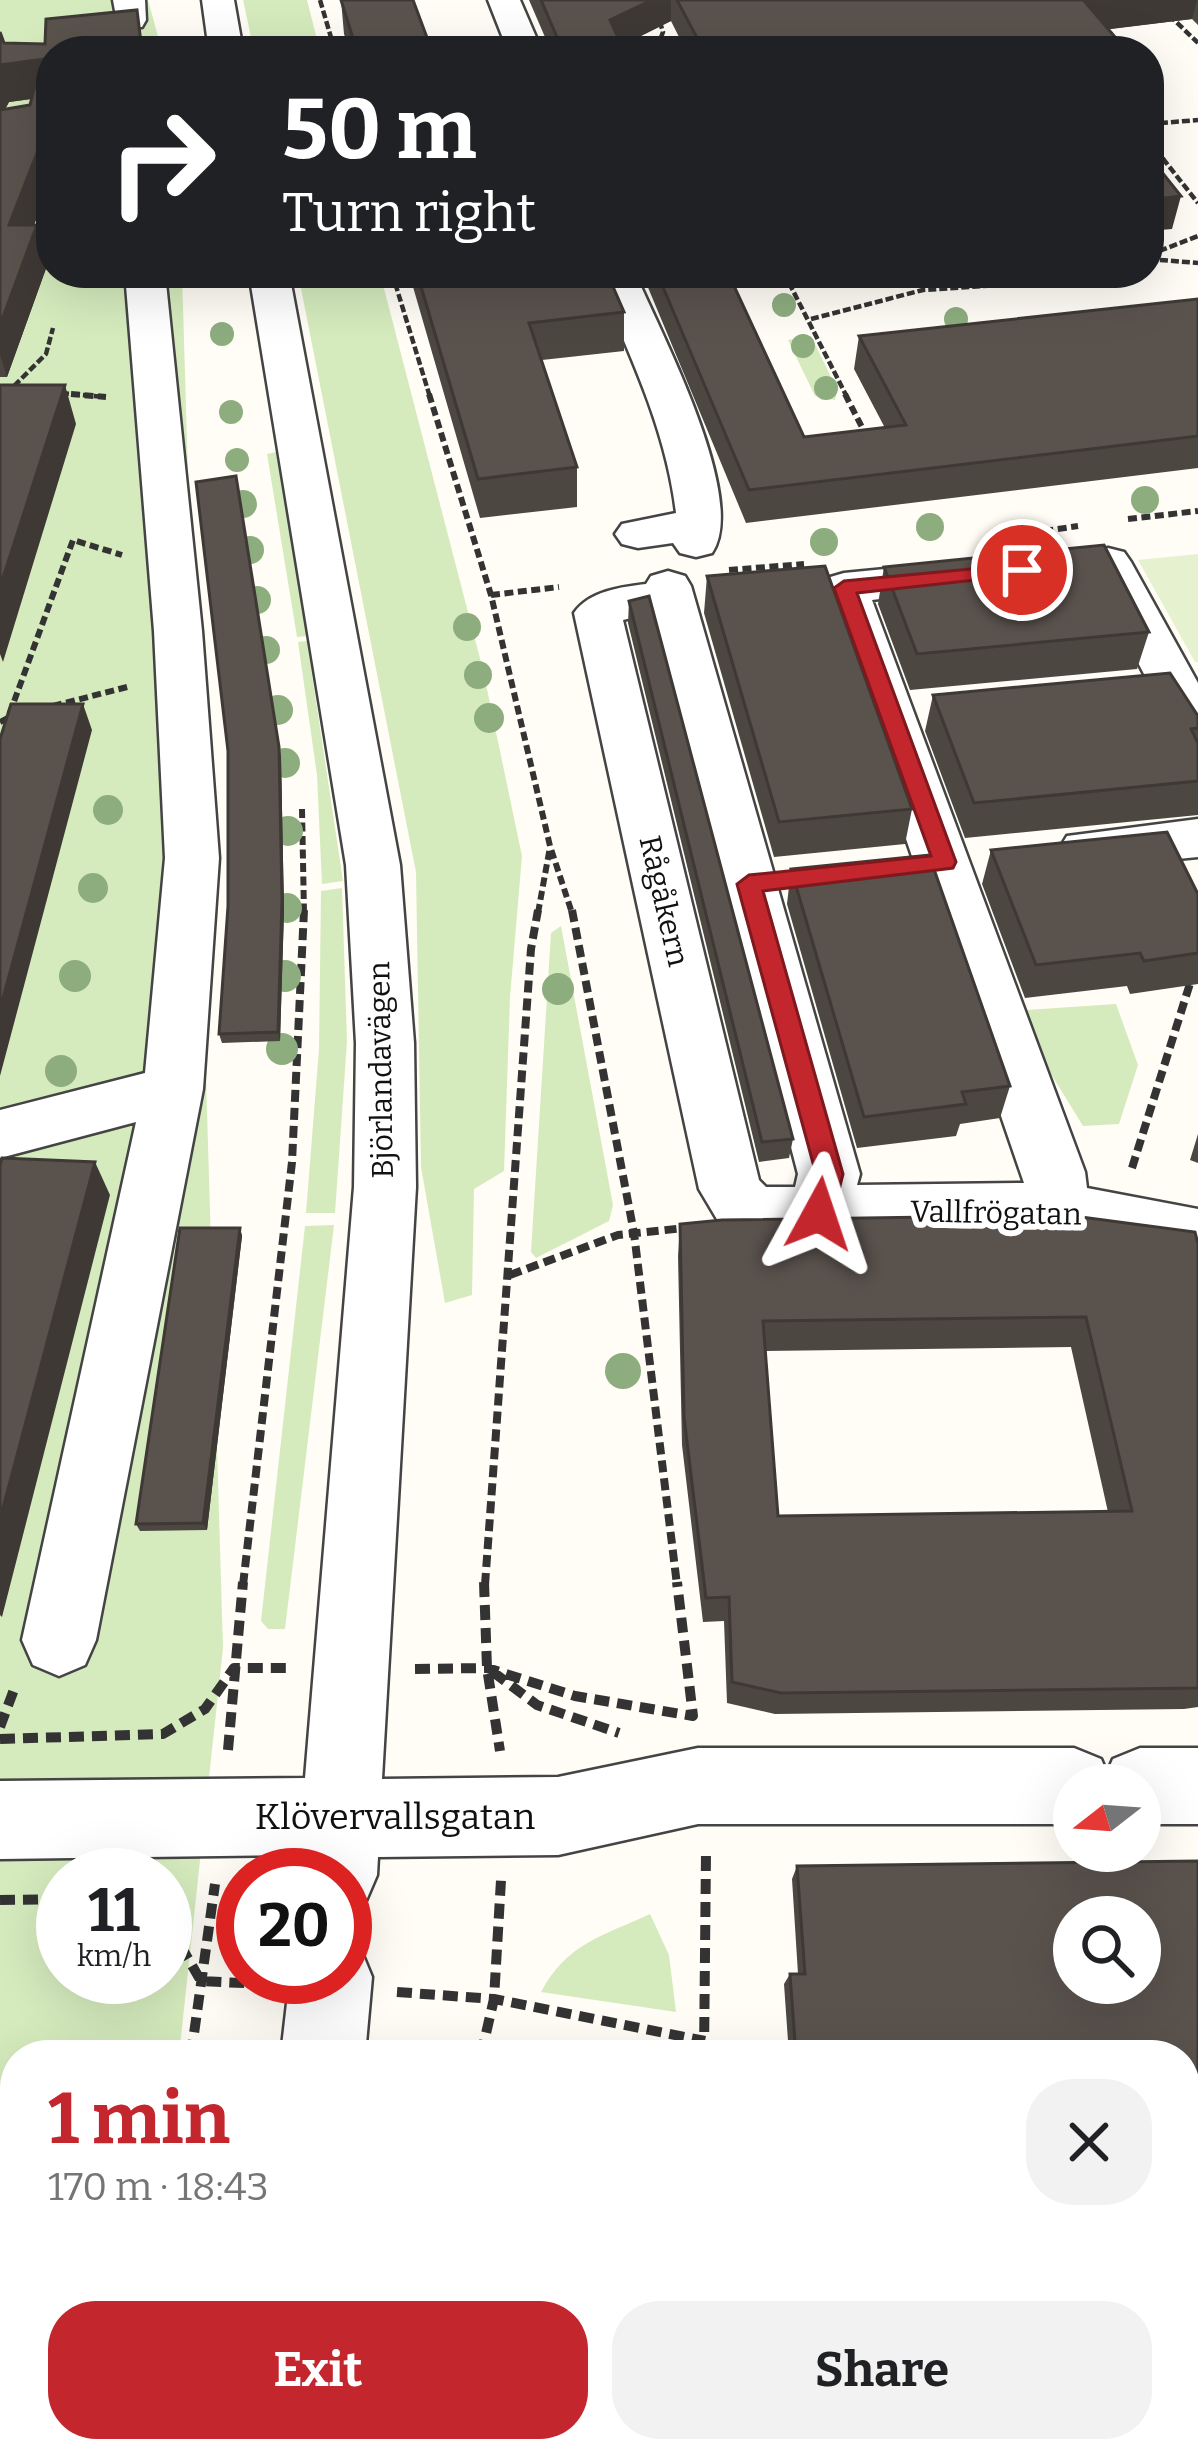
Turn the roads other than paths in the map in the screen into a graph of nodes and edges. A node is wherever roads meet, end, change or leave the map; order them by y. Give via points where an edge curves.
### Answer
1 (218, 0) edge
2 (504, 0) edge
3 (224, 36) edge
4 (519, 36) edge
5 (148, 288) edge
6 (271, 288) edge
7 (621, 288) edge
8 (638, 534) dead end
9 (684, 563) junction
10 (1167, 702) edge
11 (1198, 838) edge
12 (968, 860) junction
13 (173, 1089) junction
14 (0, 1134) edge
15 (730, 1189) joint
16 (819, 1214) junction
17 (1088, 1214) junction
18 (1198, 1236) edge
19 (59, 1640) dead end
20 (1161, 1786) edge
21 (1198, 1786) edge
22 (1053, 1788) edge
23 (0, 1820) edge
24 (339, 1846) edge
25 (328, 2004) edge
26 (324, 2040) edge

1 - 3 street
2 - 4 street
5 - 13 street via 192,858
6 - 24 street, Björlandavägen via 373,865 385,1042 385,1187
7 - 9 street via 699,489
8 - 9 street
9 - 15 street, Rågåkern via 598,613
9 - 16 street via 771,881 830,1174
10 - 12 street via 1111,561 844,588 915,711
11 - 12 street
12 - 17 street via 1054,1172
13 - 14 street
13 - 19 street
15 - 16 street, Vallfrögatan via 757,1213
16 - 17 street, Vallfrögatan
17 - 18 street, Vallfrögatan
20 - 21 street
22 - 24 street, Klövervallsgatan via 702,1818 503,1820
23 - 24 street, Klövervallsgatan via 224,1816
25 - 26 street

